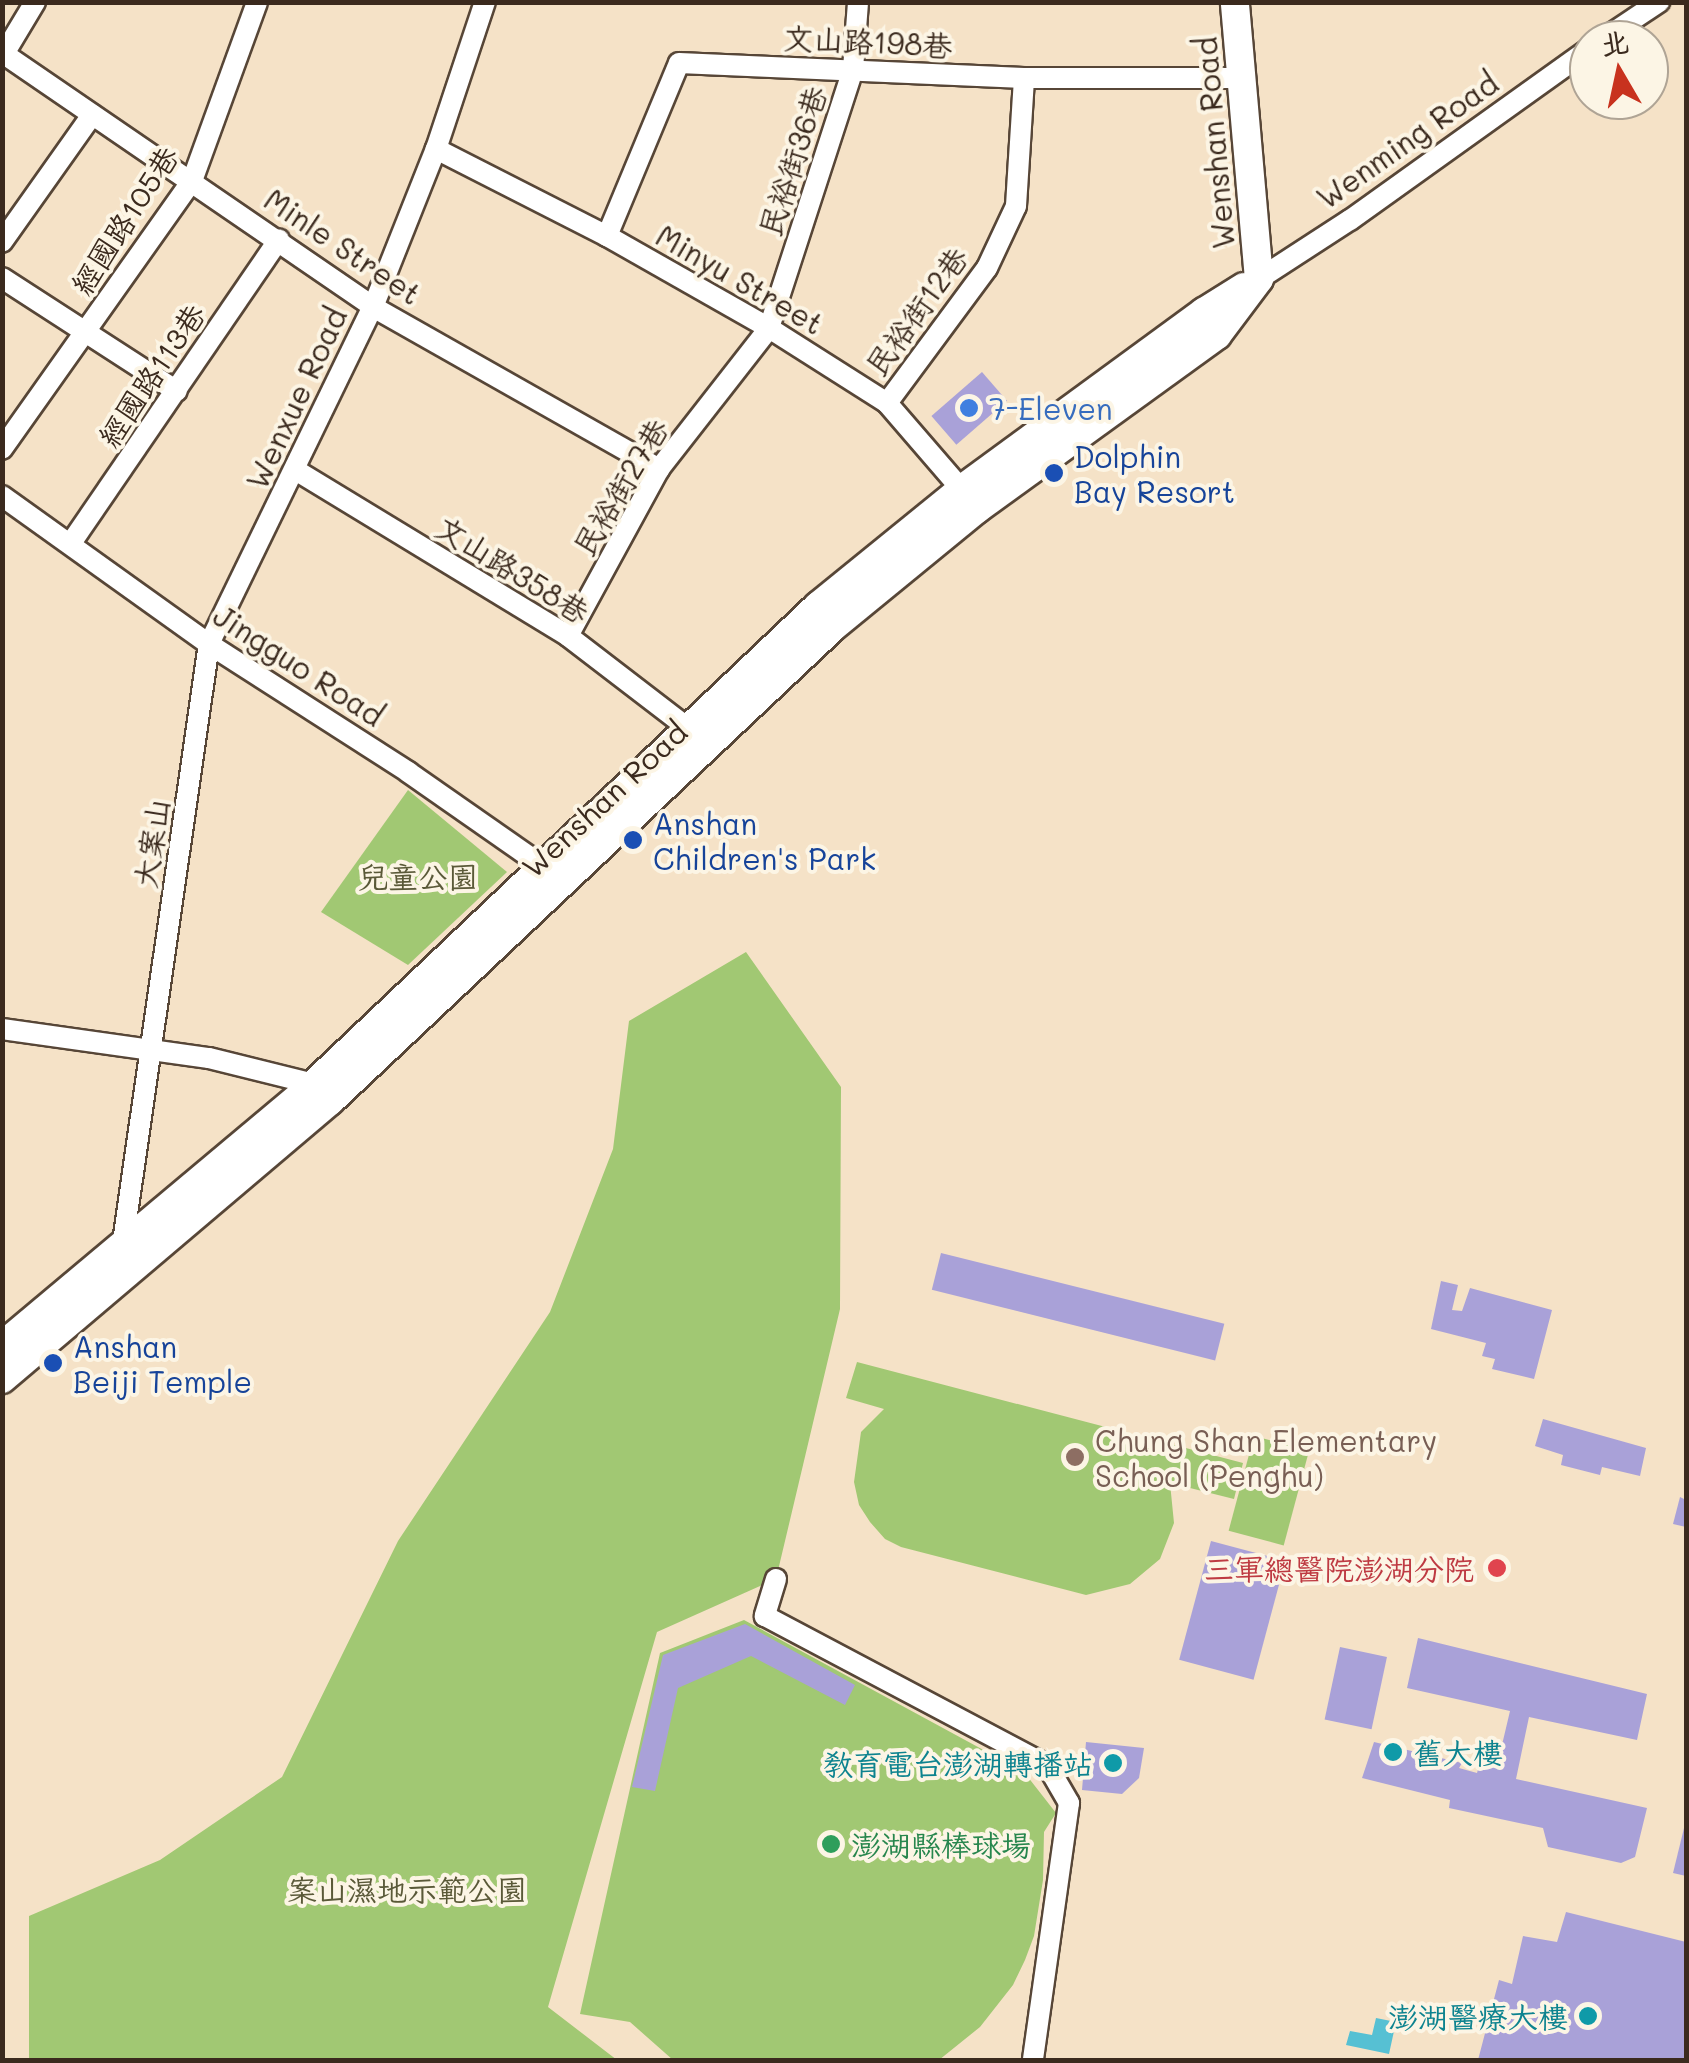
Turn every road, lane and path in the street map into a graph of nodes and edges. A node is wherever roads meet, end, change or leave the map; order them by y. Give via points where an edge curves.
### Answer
1 (34, 2) edge
2 (258, 2) edge
3 (485, 2) edge
4 (858, 2) edge
5 (1235, 2) edge
6 (1658, 2) edge
7 (1631, 20) edge
8 (3, 56) edge
9 (1569, 63) edge
10 (853, 69) junction
11 (1024, 78) junction
12 (1242, 78) junction
13 (92, 116) junction
14 (436, 149) junction
15 (192, 180) junction
16 (608, 236) junction
17 (279, 239) junction
18 (2, 242) edge
19 (2, 278) edge
20 (1258, 278) junction
21 (373, 307) junction
22 (769, 328) junction
23 (87, 332) junction
24 (177, 391) junction
25 (887, 403) junction
26 (2, 450) edge
27 (659, 469) junction
28 (297, 470) junction
29 (2, 496) edge
30 (970, 499) junction
31 (71, 543) junction
32 (568, 636) junction
33 (209, 644) junction
34 (689, 729) junction
35 (554, 874) junction
36 (2, 1028) edge
37 (149, 1050) junction
38 (322, 1093) junction
39 (122, 1249) junction
40 (5, 1366) edge
41 (776, 1579) dead end
42 (1033, 2060) edge

1 - 8 street
2 - 15 street, 經國路105巷
3 - 14 street, Wenxue Road
4 - 10 street, 民裕街36巷
5 - 12 main road, Wenshan Road
6 - 7 street
8 - 13 street, Minle Street
9 - 20 street, Wenming Road
10 - 11 street, 文山路198巷
10 - 16 street, 文山路198巷 via 680,63
10 - 22 street, 民裕街36巷
11 - 12 street, 文山路198巷
11 - 25 street, 民裕街12巷 via 1016,206 987,268
12 - 20 main road, Wenshan Road
13 - 15 street, Minle Street
13 - 18 street
14 - 16 street, Minyu Street
14 - 21 street, Wenxue Road
15 - 17 street, Minle Street
15 - 23 street, 經國路105巷
16 - 22 street, Minyu Street
17 - 21 street, Minle Street
17 - 24 street, 經國路113巷
19 - 23 street
20 - 30 main road, Wenshan Road via 1204,312
21 - 27 street, Minle Street
21 - 28 street, Wenxue Road
22 - 25 street, Minyu Street
22 - 27 street, 民裕街27巷
23 - 24 street
23 - 26 street, 經國路105巷
24 - 31 street, 經國路113巷
25 - 30 street, Minyu Street
27 - 32 street, 民裕街27巷
28 - 32 street, 文山路358巷
28 - 33 street, Wenxue Road
29 - 31 street, Jingguo Road
30 - 34 main road, Wenshan Road via 818,606
30 - 35 main road, Wenshan Road
31 - 33 street, Jingguo Road
32 - 34 street, 文山路358巷
33 - 35 street, Jingguo Road
33 - 37 street, 大案山
34 - 35 main road, Wenshan Road
35 - 38 main road, Wenshan Road
36 - 37 street
37 - 38 street via 209,1058
37 - 39 street, 大案山
38 - 39 main road, Wenshan Road
38 - 40 main road, Wenshan Road
39 - 40 main road, Wenshan Road
41 - 42 street via 764,1616 1047,1765 1069,1803

